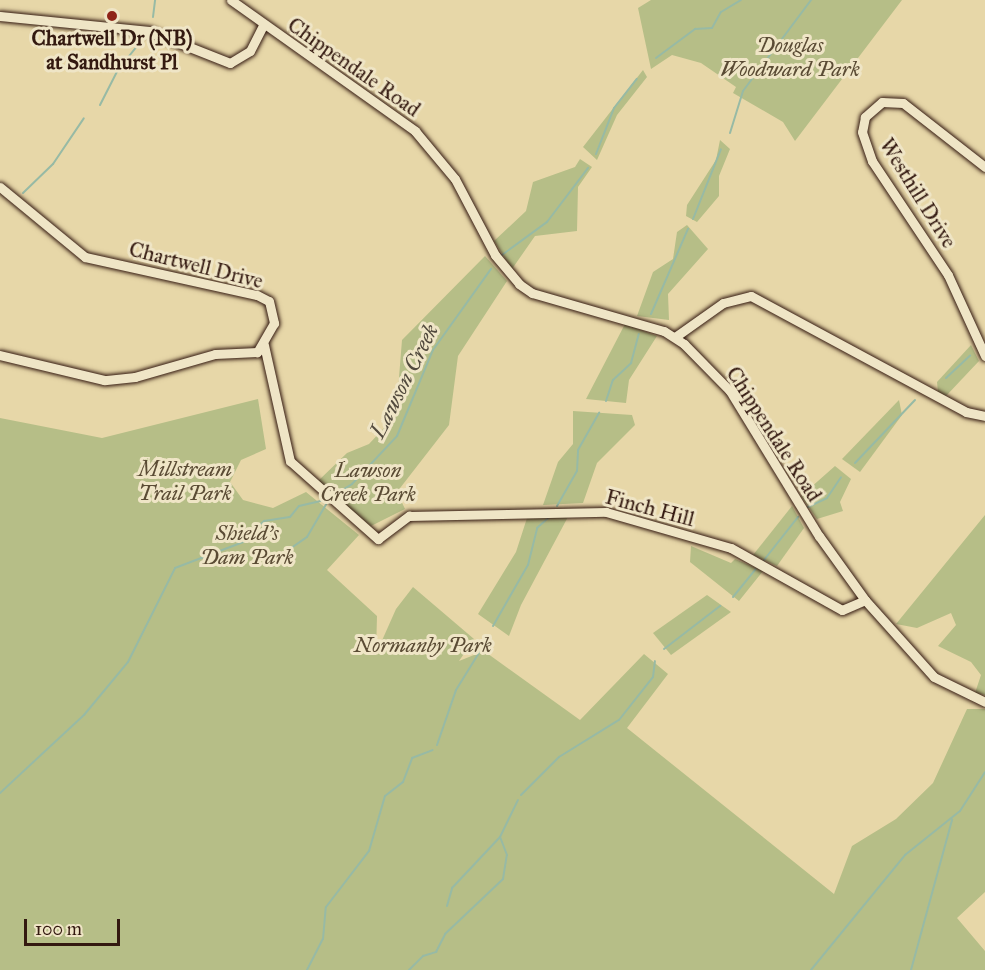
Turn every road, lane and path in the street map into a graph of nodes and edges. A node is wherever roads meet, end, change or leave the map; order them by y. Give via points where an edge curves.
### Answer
1 (231, 0) edge
2 (0, 16) edge
3 (263, 26) junction
4 (985, 167) edge
5 (0, 187) edge
6 (675, 337) junction
7 (264, 345) junction
8 (0, 355) edge
9 (985, 356) edge
10 (985, 416) edge
11 (865, 600) junction
12 (985, 702) edge

1 - 3 street
2 - 3 street via 149,31 230,63 249,51
3 - 6 street, Chippendale Road via 415,131 455,179 495,255 519,284 532,293
4 - 9 street, Westhill Drive via 903,103 882,102 865,117 862,132 872,161 948,275
5 - 7 street, Chartwell Drive via 86,257 269,301 274,323
6 - 10 street via 723,303 751,296 966,412
6 - 11 street, Chippendale Road via 730,391 819,536
7 - 8 street via 246,354 215,354 104,380
7 - 11 street, Finch Hill via 290,460 378,539 409,516 606,512 731,548 842,610
11 - 12 street, Chippendale Road via 934,677

